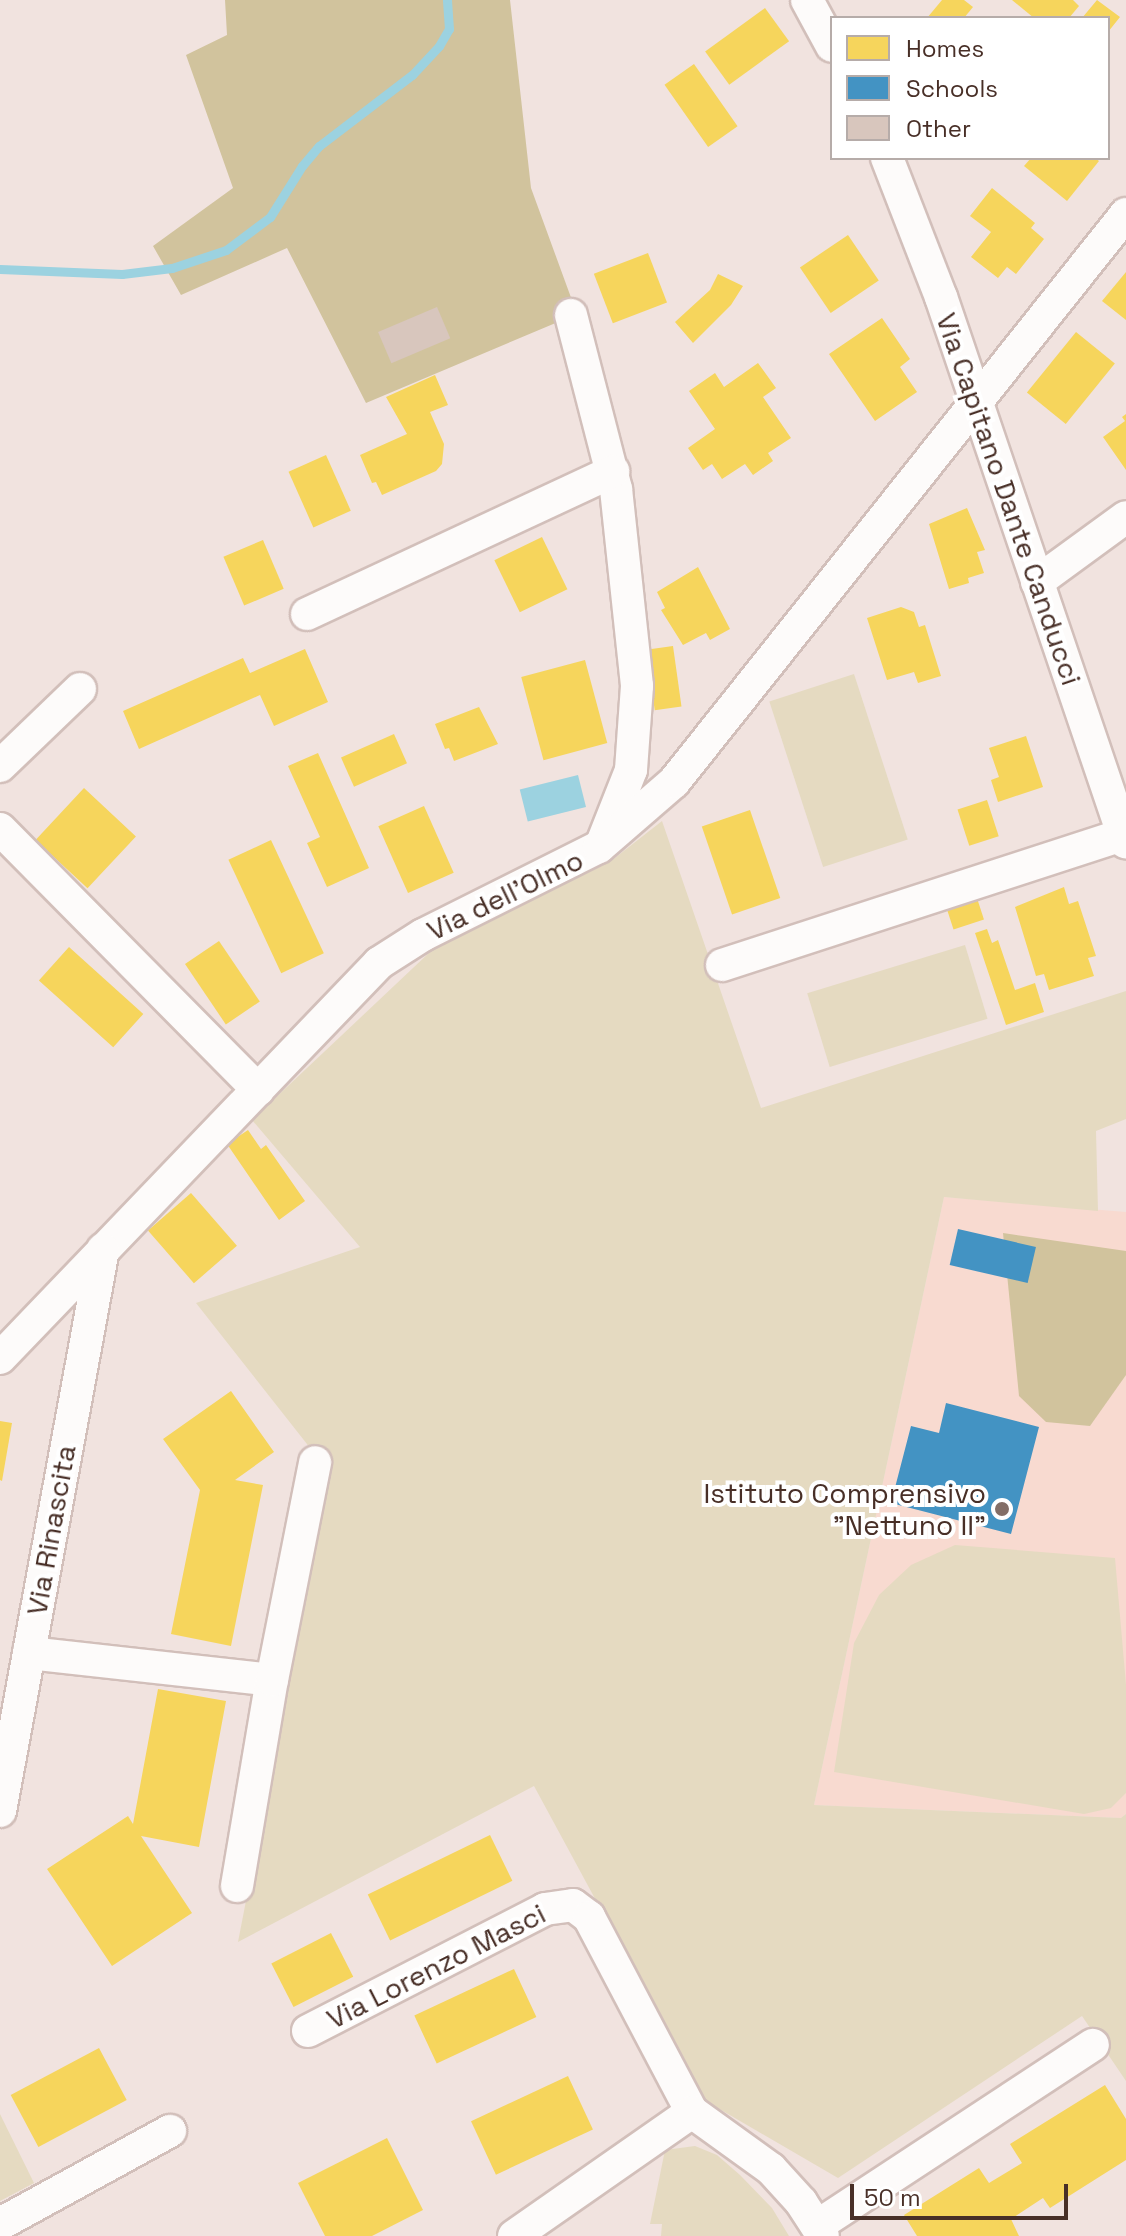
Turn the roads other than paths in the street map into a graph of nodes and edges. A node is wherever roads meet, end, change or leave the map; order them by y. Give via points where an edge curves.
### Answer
1 (807, 0) edge
2 (830, 42) edge
3 (888, 160) edge
4 (1126, 214) edge
5 (571, 315) dead end
6 (975, 402) junction
7 (613, 471) junction
8 (1126, 517) edge
9 (1037, 582) junction
10 (307, 614) dead end
11 (80, 689) dead end
12 (0, 766) edge
13 (0, 829) edge
14 (1125, 838) edge
15 (599, 847) junction
16 (722, 965) dead end
17 (258, 1090) junction
18 (103, 1249) junction
19 (0, 1358) edge
20 (315, 1462) dead end
21 (29, 1653) junction
22 (272, 1680) junction
23 (0, 1811) edge
24 (237, 1886) dead end
25 (308, 2031) dead end
26 (1093, 2045) dead end
27 (692, 2112) junction
28 (170, 2131) dead end
29 (0, 2224) edge
30 (820, 2231) edge
31 (514, 2236) edge

1 - 2 street
3 - 6 street, Via Capitano Dante Canducci via 926,254
4 - 6 street, Via dell'Olmo
5 - 7 street
6 - 9 street, Via Capitano Dante Canducci
6 - 15 street, Via dell'Olmo via 684,771
7 - 10 street
7 - 15 street via 638,708 627,786
8 - 9 street
9 - 14 street, Via Capitano Dante Canducci
11 - 12 street
13 - 17 street
14 - 16 street
15 - 17 street, Via dell'Olmo via 394,953 364,977
17 - 18 street, Via dell'Olmo
18 - 19 street, Via dell'Olmo
18 - 21 street, Via Rinascita
20 - 22 street
21 - 22 street
21 - 23 street, Via Rinascita
22 - 24 street
25 - 27 street, Via Lorenzo Masci via 545,1909 573,1905 589,1917
26 - 30 street
27 - 30 street, Via Lorenzo Masci via 771,2169
27 - 31 street
28 - 29 street

